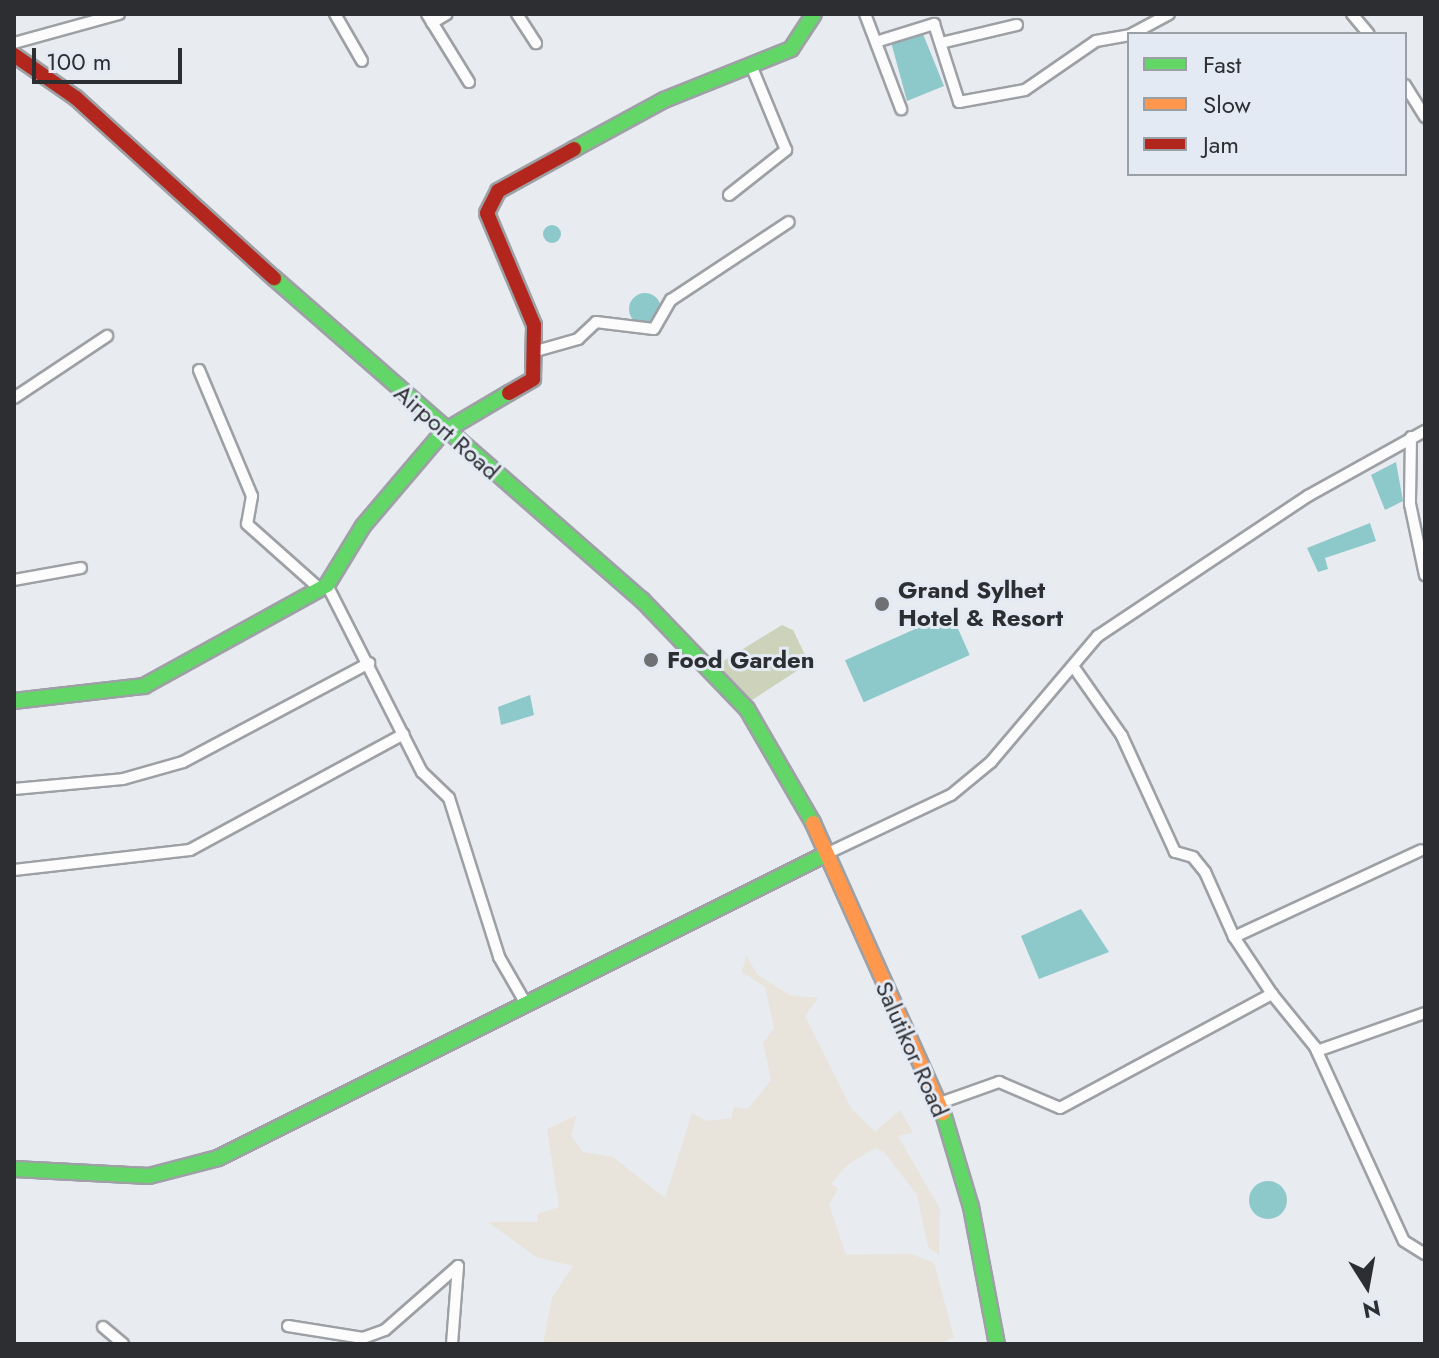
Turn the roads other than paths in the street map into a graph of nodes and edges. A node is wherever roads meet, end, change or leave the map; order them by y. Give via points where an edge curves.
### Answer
1 (119, 14) edge
2 (335, 14) edge
3 (447, 14) edge
4 (517, 14) edge
5 (814, 14) edge
6 (865, 14) edge
7 (1169, 14) edge
8 (1352, 14) edge
9 (430, 19) edge
10 (1017, 25) dead end
11 (1135, 32) edge
12 (1367, 32) edge
13 (1127, 35) edge
14 (879, 41) junction
15 (945, 42) junction
16 (14, 43) edge
17 (536, 43) dead end
18 (14, 55) edge
19 (362, 61) dead end
20 (753, 70) junction
21 (469, 82) dead end
22 (1407, 88) edge
23 (901, 109) dead end
24 (1425, 117) edge
25 (729, 195) dead end
26 (789, 222) dead end
27 (107, 336) dead end
28 (536, 351) junction
29 (199, 370) dead end
30 (14, 398) edge
31 (1425, 431) edge
32 (443, 432) junction
33 (1411, 437) junction
34 (81, 568) dead end
35 (1425, 575) edge
36 (14, 580) edge
37 (324, 587) junction
38 (369, 663) junction
39 (1073, 666) junction
40 (14, 701) edge
41 (404, 734) junction
42 (14, 789) edge
43 (1421, 850) dead end
44 (826, 854) junction
45 (14, 870) edge
46 (1234, 937) junction
47 (1272, 994) junction
48 (526, 1004) junction
49 (1425, 1013) edge
50 (1317, 1051) junction
51 (940, 1103) junction
52 (14, 1169) edge
53 (1425, 1254) edge
54 (288, 1326) dead end
55 (103, 1327) dead end
56 (123, 1344) edge
57 (452, 1344) edge
58 (997, 1344) edge

1 - 16 street
2 - 19 street
3 - 9 street
4 - 17 street
5 - 20 street via 791,49
6 - 14 street
7 - 11 street
8 - 12 street
9 - 21 street
10 - 15 street
13 - 15 street via 1096,41 1025,90 959,102
14 - 15 street via 934,24
14 - 23 street
18 - 32 street, Airport Road via 140,154
20 - 25 street via 786,150
20 - 28 street via 664,100 498,191 487,213 493,240 525,295
22 - 24 street
26 - 28 street via 671,300 654,329 596,322 578,339
27 - 30 street
28 - 32 street via 533,379
29 - 37 street via 252,496 247,524
31 - 33 street
32 - 37 street via 363,526
32 - 44 street, Airport Road via 642,600 747,709 774,745
33 - 35 street via 1410,504
33 - 39 street via 1182,579 1098,636
34 - 36 street
37 - 38 street
37 - 40 street via 144,686
38 - 41 street
38 - 42 street via 183,762 123,779
39 - 44 street via 991,762 951,795
39 - 46 street via 1122,736 1175,852 1193,857 1205,872
41 - 45 street via 190,850
41 - 48 street via 422,772 449,798 499,957
43 - 46 street
44 - 48 street
44 - 51 street, Salutikor Road
46 - 47 street
47 - 50 street
47 - 51 street via 1060,1108 999,1082
48 - 52 street via 218,1158 149,1176
49 - 50 street
50 - 53 street via 1404,1241
51 - 58 street, Salutikor Road via 971,1207
54 - 57 street via 363,1338 385,1330 458,1266
55 - 56 street

